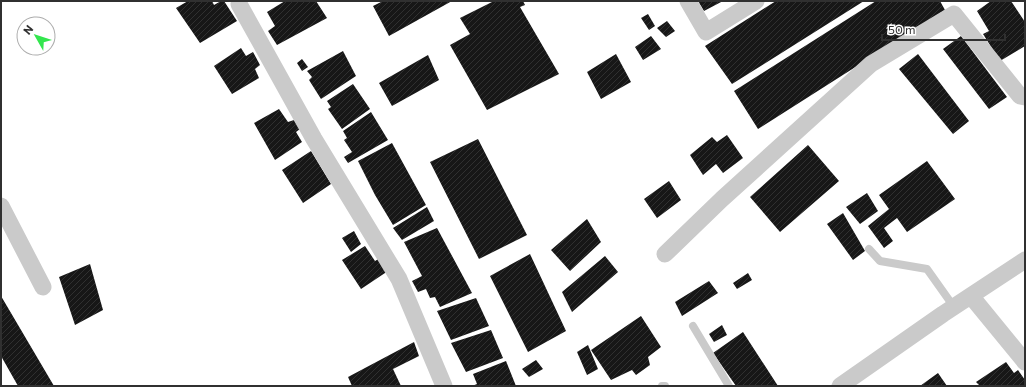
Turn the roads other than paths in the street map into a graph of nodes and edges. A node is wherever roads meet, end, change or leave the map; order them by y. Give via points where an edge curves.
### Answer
1 (688, 1) edge
2 (756, 1) edge
3 (239, 4) dead end
4 (1025, 97) edge
5 (1, 206) edge
6 (869, 249) dead end
7 (665, 254) dead end
8 (1025, 260) edge
9 (43, 287) dead end
10 (971, 296) junction
11 (954, 307) junction
12 (693, 326) dead end
13 (1025, 362) edge
14 (444, 386) edge
15 (728, 386) edge
16 (840, 386) edge

1 - 2 street via 706,32
3 - 14 street via 314,139 400,279
4 - 7 street via 1020,96 954,14 871,64
5 - 9 street
6 - 11 lane via 880,261 927,269
8 - 10 street
10 - 11 street
10 - 13 street
11 - 16 street
12 - 15 lane

